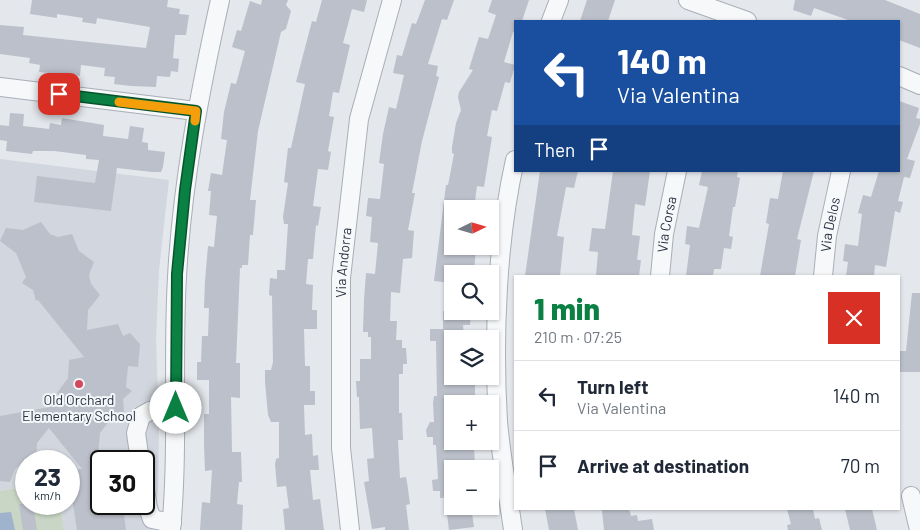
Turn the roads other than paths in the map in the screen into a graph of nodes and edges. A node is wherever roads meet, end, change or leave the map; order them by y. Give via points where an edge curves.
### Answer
1 (220, 0) edge
2 (392, 0) edge
3 (559, 0) edge
4 (688, 0) edge
5 (719, 16) edge
6 (551, 20) edge
7 (742, 20) edge
8 (900, 76) edge
9 (920, 85) edge
10 (0, 87) edge
11 (196, 111) junction
12 (514, 165) edge
13 (677, 172) edge
14 (841, 172) edge
15 (660, 275) edge
16 (823, 275) edge
17 (176, 408) junction
18 (138, 450) edge
19 (910, 496) dead end
20 (151, 515) edge
21 (172, 527) edge
22 (350, 530) edge
23 (513, 530) edge
24 (919, 530) edge

1 - 11 street
2 - 22 street, Via Andorra via 359,119 341,278 340,448
3 - 6 street
4 - 5 street
5 - 7 street
8 - 9 street
10 - 11 street
11 - 17 street via 177,274
12 - 23 street via 497,303 498,421
13 - 15 street, Via Corsa via 664,234
14 - 16 street, Via Delos via 827,236
17 - 18 street via 150,411 141,416 136,433
17 - 21 street via 176,483
19 - 24 street
20 - 21 street via 152,519

